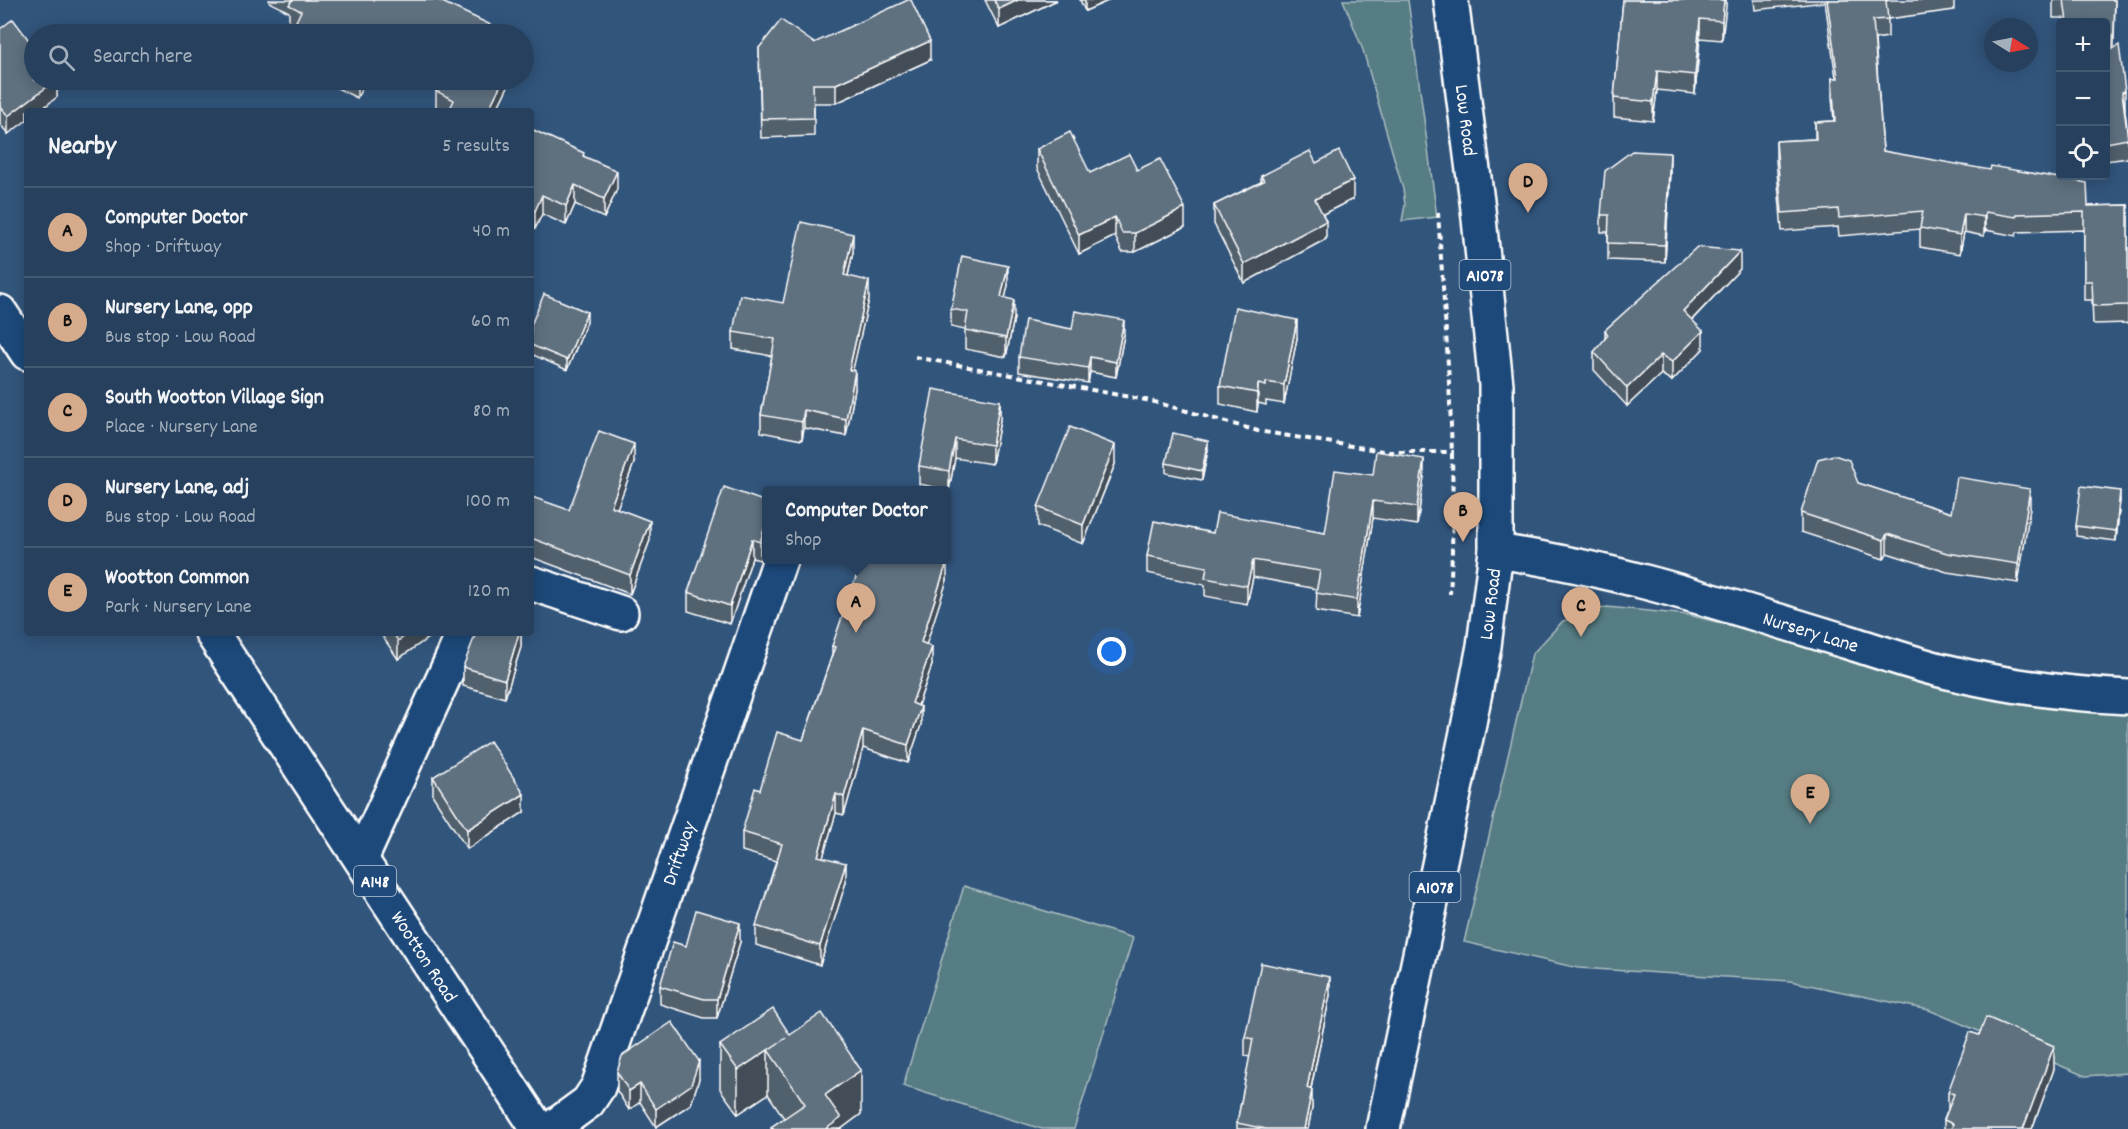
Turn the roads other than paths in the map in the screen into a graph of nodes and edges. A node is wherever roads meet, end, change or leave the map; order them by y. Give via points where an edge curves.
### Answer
1 (1451, 0) edge
2 (0, 312) edge
3 (24, 348) edge
4 (1496, 551) junction
5 (779, 564) edge
6 (534, 584) edge
7 (621, 613) dead end
8 (214, 636) edge
9 (463, 636) edge
10 (2128, 697) edge
11 (361, 859) junction
12 (538, 1129) edge
13 (551, 1129) edge
14 (1383, 1129) edge

1 - 4 main road, Low Road / A1078 via 1496,385
2 - 3 main road
4 - 10 main road, Nursery Lane via 1685,592 1944,671 2026,688
4 - 14 main road, Low Road / A1078 via 1470,723
5 - 13 main road, Driftway via 598,1087 588,1102
6 - 7 main road
8 - 11 main road, Wootton Road / A148
9 - 11 main road
11 - 12 main road, Wootton Road / A148

